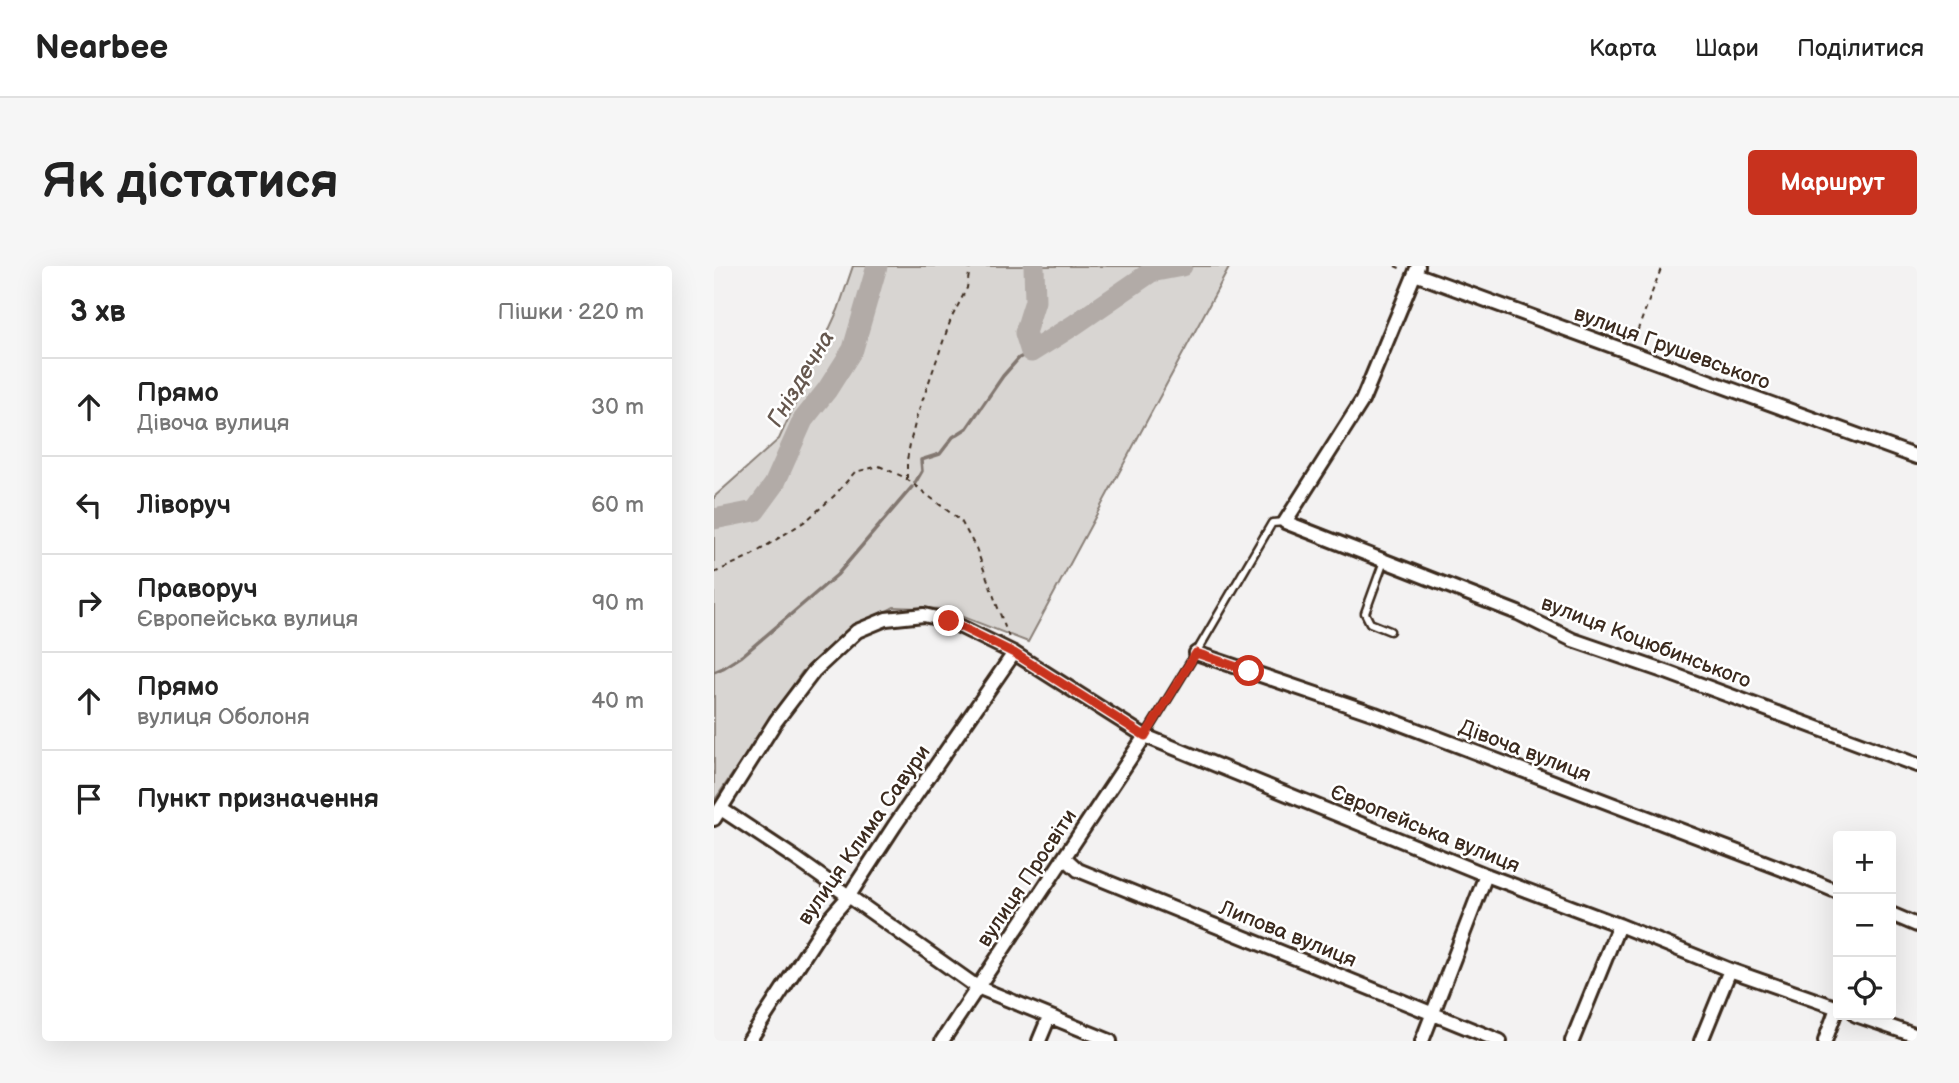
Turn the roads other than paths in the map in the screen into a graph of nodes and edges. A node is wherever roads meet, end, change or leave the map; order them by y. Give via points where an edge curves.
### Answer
1 (1416, 270) edge
2 (1917, 457) edge
3 (1285, 522) junction
4 (1384, 561) junction
5 (1390, 631) dead end
6 (1014, 653) junction
7 (1196, 653) junction
8 (1145, 736) junction
9 (1917, 765) edge
10 (717, 814) edge
11 (1065, 858) junction
12 (1486, 875) junction
13 (1833, 890) edge
14 (848, 897) junction
15 (1896, 916) edge
16 (1619, 925) junction
17 (1917, 925) edge
18 (1730, 970) junction
19 (977, 987) junction
20 (1833, 1006) edge
21 (1433, 1014) junction
22 (1049, 1017) junction
23 (1833, 1020) edge
24 (1871, 1020) edge
25 (1917, 1036) edge
26 (749, 1041) edge
27 (942, 1041) edge
28 (1039, 1041) edge
29 (1110, 1041) edge
30 (1422, 1041) edge
31 (1500, 1041) edge
32 (1572, 1041) edge
33 (1701, 1041) edge
34 (1825, 1041) edge

1 - 2 street, вулиця Грушевського
1 - 3 street via 1362,401
3 - 4 street, вулиця Коцюбинського
3 - 7 lane via 1272,523
4 - 5 lane via 1365,612 1370,623
4 - 9 street, вулиця Коцюбинського via 1518,613 1573,640
6 - 8 street, Європейська вулиця
6 - 10 street, Європейська вулиця via 949,621 924,615 887,619 857,631 814,671
6 - 14 street, вулиця Клима Савури
7 - 8 lane
7 - 13 street, Дівоча вулиця via 1375,714
8 - 11 street, вулиця Просвіти
8 - 12 street, Європейська вулиця
10 - 14 street via 795,858
11 - 19 street, вулиця Просвіти
11 - 21 street, Липова вулиця via 1078,870
12 - 16 street, Європейська вулиця
12 - 21 street
14 - 19 street
14 - 26 street, вулиця Клима Савури via 827,921
15 - 17 street
16 - 18 street, Європейська вулиця
16 - 32 street
18 - 20 street, Європейська вулиця
18 - 33 street
19 - 22 street
19 - 27 street, вулиця Просвіти
21 - 30 street
21 - 31 street, Липова вулиця
22 - 28 street
22 - 29 street
23 - 34 street
24 - 25 street

